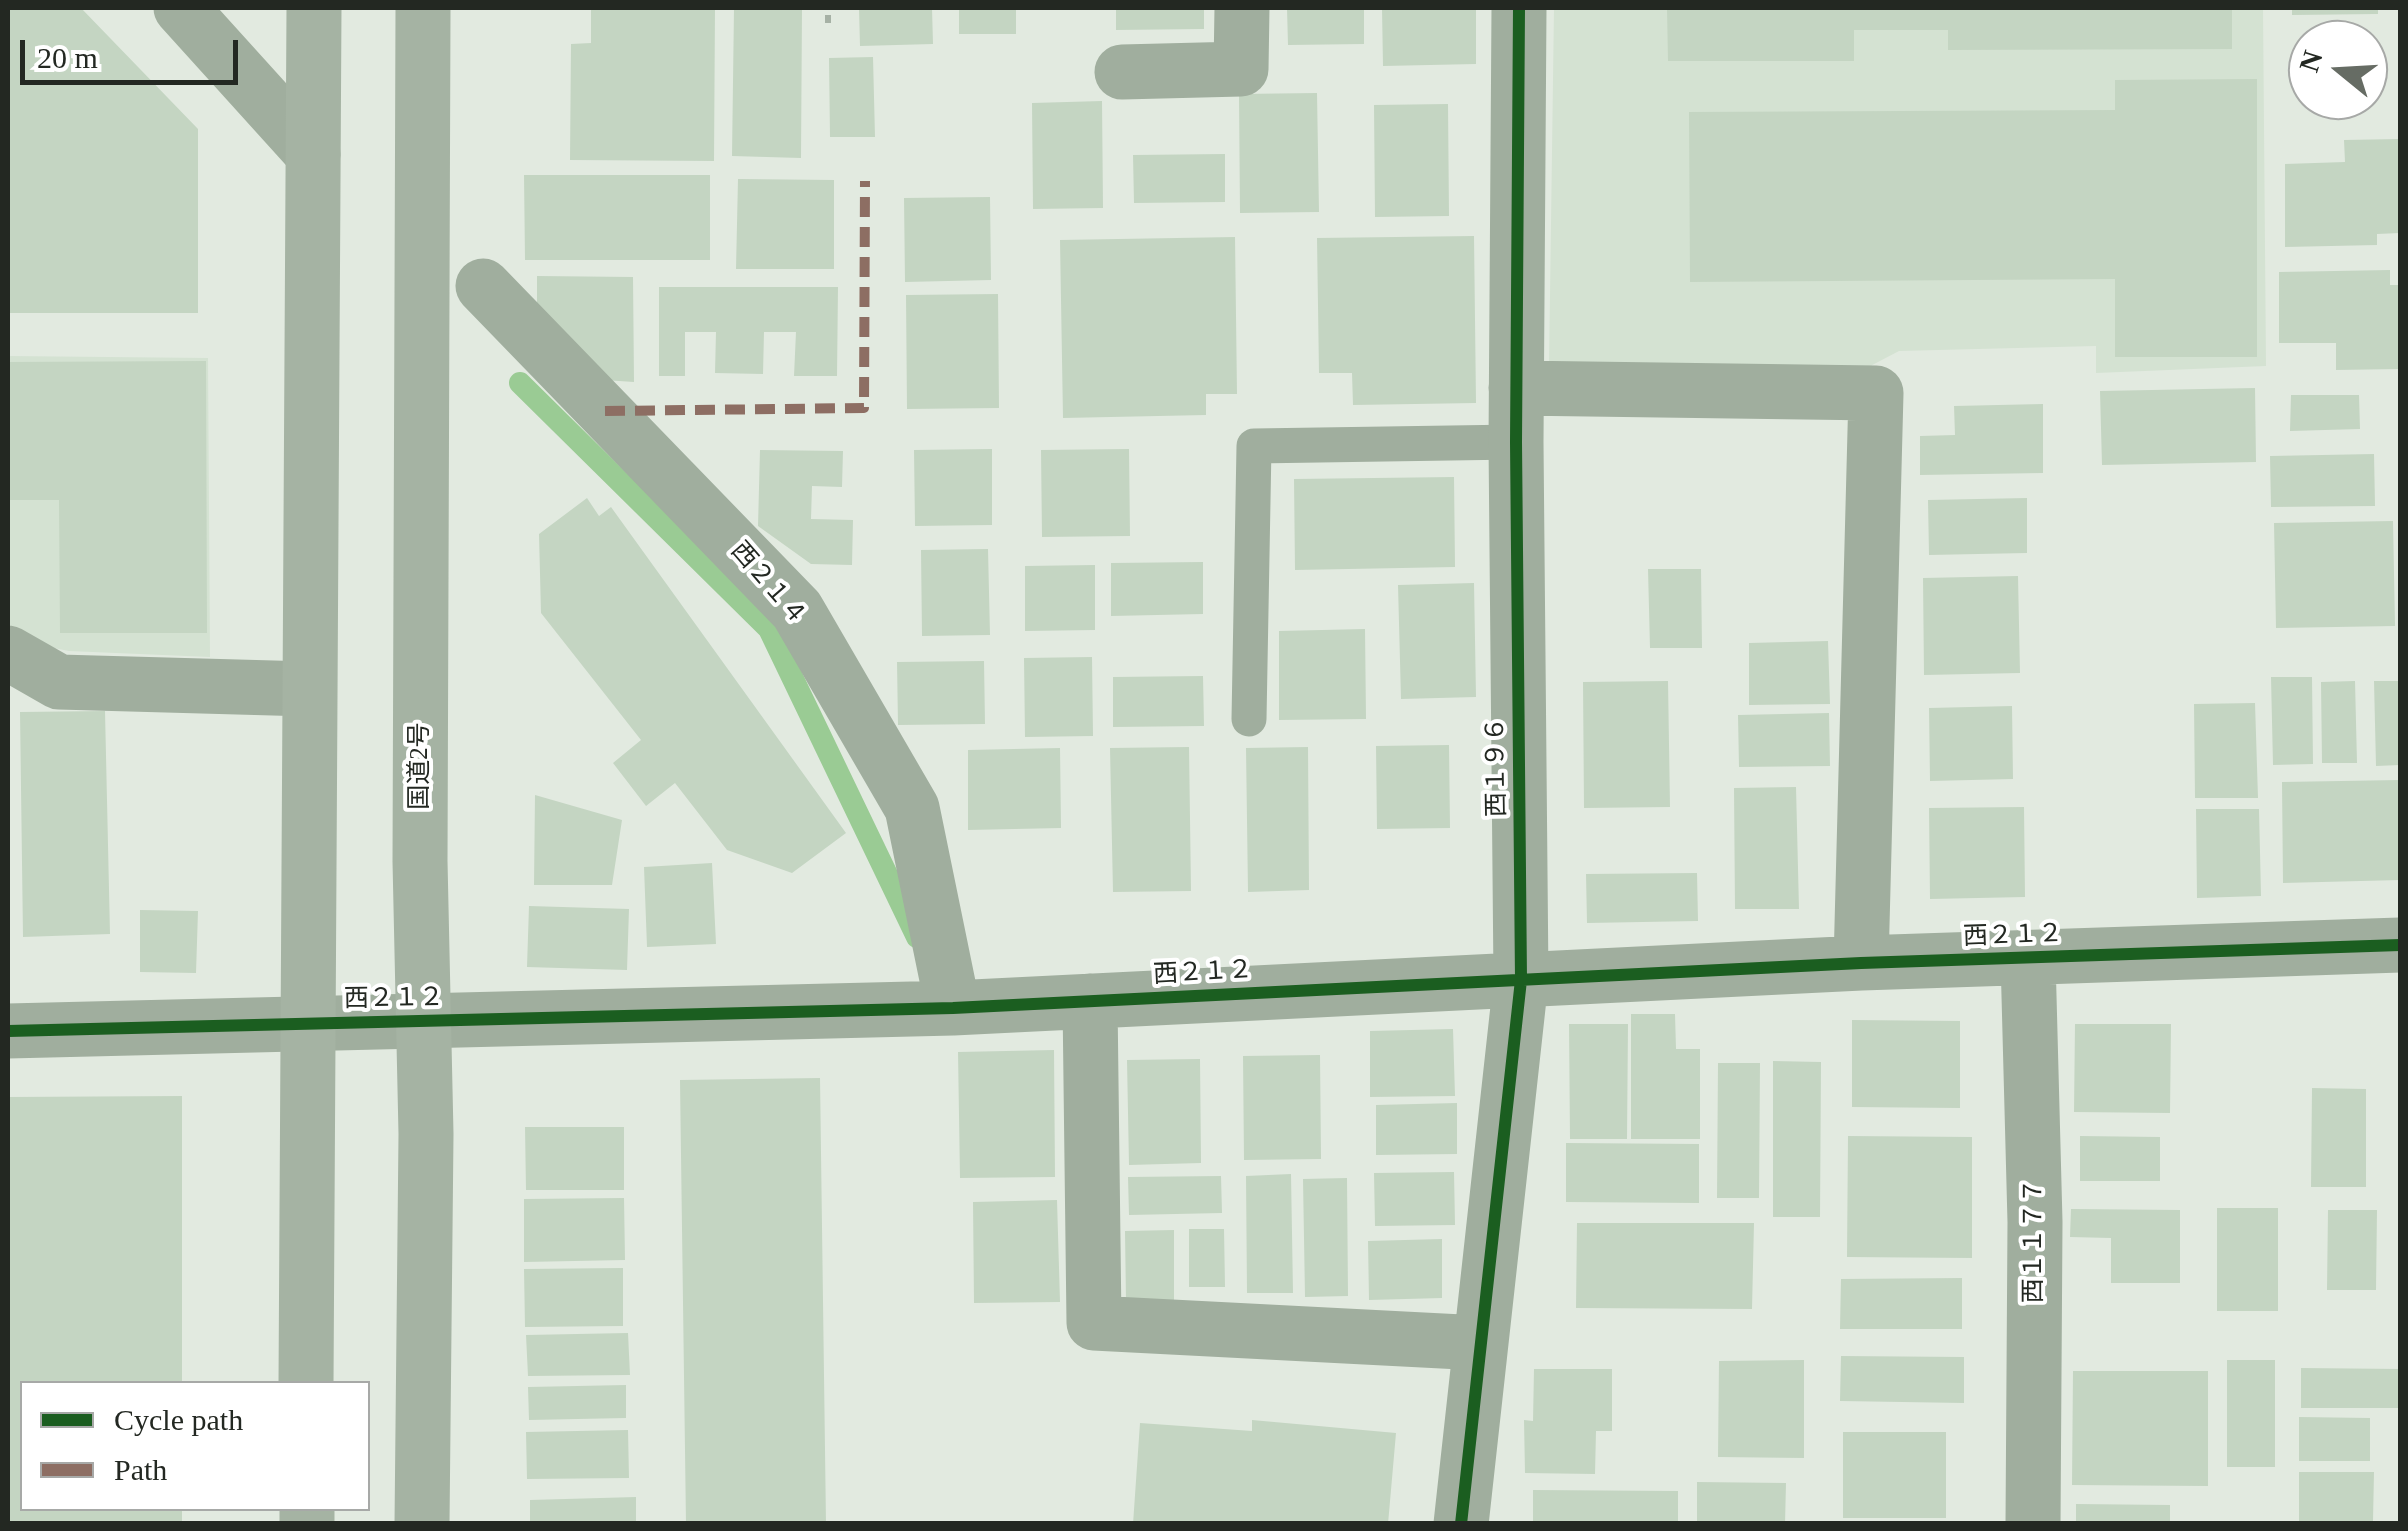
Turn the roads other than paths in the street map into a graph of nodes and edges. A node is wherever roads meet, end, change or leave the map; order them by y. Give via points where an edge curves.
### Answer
1 (180, 8) edge
2 (314, 8) edge
3 (423, 8) edge
4 (1242, 8) edge
5 (1519, 8) edge
6 (1122, 72) dead end
7 (313, 154) junction
8 (483, 286) dead end
9 (1516, 388) junction
10 (1516, 442) junction
11 (8, 653) edge
12 (309, 689) junction
13 (1250, 718) dead end
14 (2400, 945) edge
15 (2028, 958) junction
16 (1861, 964) junction
17 (1522, 980) junction
18 (1090, 1001) junction
19 (954, 1008) junction
20 (424, 1021) junction
21 (307, 1024) junction
22 (8, 1030) edge
23 (1481, 1343) junction
24 (306, 1381) edge
25 (422, 1524) edge
26 (1461, 1524) edge
27 (2033, 1524) edge

1 - 7 street
2 - 7 highway
3 - 20 highway, 国道2号
4 - 6 street via 1241,69
5 - 9 street, 西１９６
7 - 12 highway
8 - 19 street, 西２１４ via 797,610 912,808
9 - 10 street, 西１９６
9 - 16 street via 1876,393
10 - 13 lane via 1254,446
10 - 17 street, 西１９６
11 - 12 street via 59,682
12 - 21 highway
14 - 15 street, 西２１２
15 - 16 street, 西２１２
15 - 27 street, 西１１７７
16 - 17 street, 西２１２
17 - 18 street, 西２１２
17 - 23 street, 西１９６
18 - 19 street, 西２１２
18 - 23 street via 1094,1323
19 - 20 street, 西２１２
20 - 21 street, 西２１２
20 - 25 highway, 国道2号
21 - 22 street, 西２１２
21 - 24 highway
23 - 26 street, 西１９６

